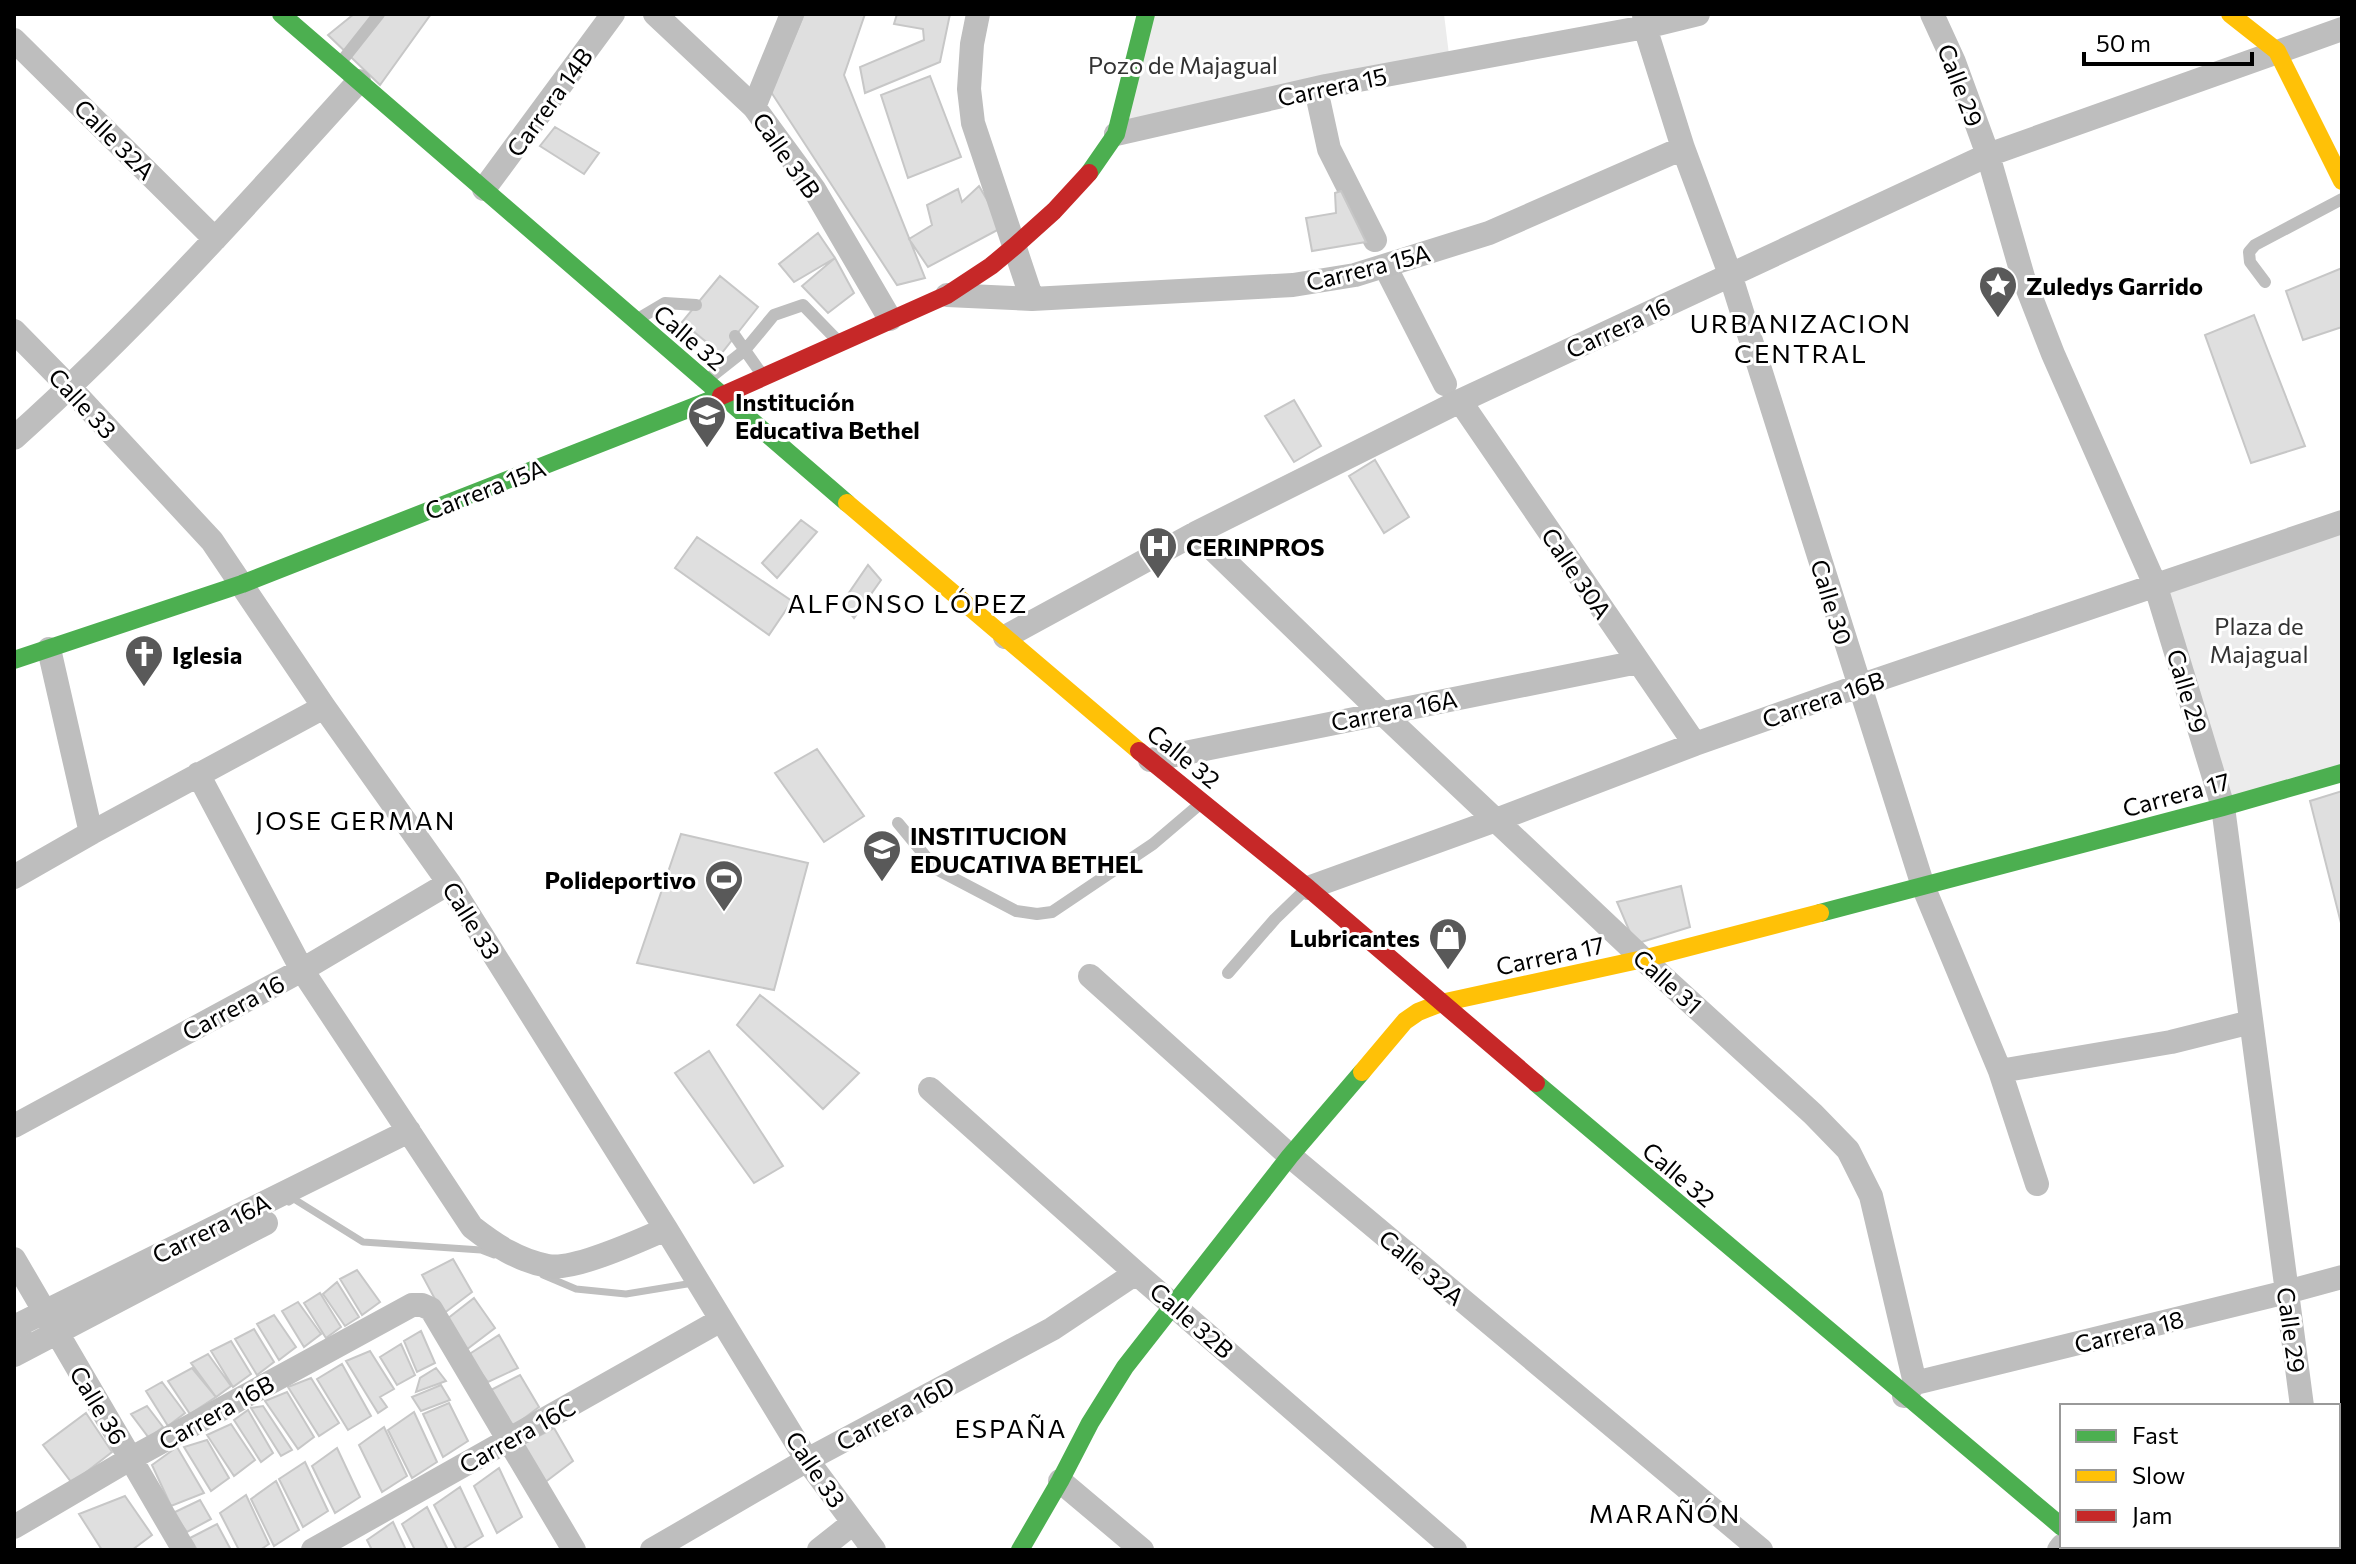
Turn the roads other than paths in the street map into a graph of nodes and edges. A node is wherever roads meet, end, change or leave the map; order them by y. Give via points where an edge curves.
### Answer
1 (281, 14) edge
2 (379, 14) edge
3 (613, 14) edge
4 (655, 14) edge
5 (792, 14) edge
6 (978, 14) edge
7 (1146, 14) edge
8 (1698, 14) edge
9 (1932, 14) edge
10 (2230, 14) edge
11 (1645, 20) edge
12 (2342, 29) edge
13 (14, 40) edge
14 (2277, 51) junction
15 (339, 64) junction
16 (359, 81) junction
17 (754, 107) junction
18 (1116, 134) junction
19 (1683, 148) junction
20 (1988, 155) junction
21 (2342, 181) edge
22 (484, 189) junction
23 (2342, 199) edge
24 (215, 239) junction
25 (1015, 246) junction
26 (1730, 274) junction
27 (2265, 282) dead end
28 (947, 295) junction
29 (1032, 299) junction
30 (696, 305) dead end
31 (890, 319) junction
32 (636, 321) junction
33 (14, 331) edge
34 (735, 336) dead end
35 (838, 343) junction
36 (745, 350) junction
37 (763, 376) junction
38 (705, 382) junction
39 (70, 388) junction
40 (721, 396) junction
41 (1460, 401) junction
42 (14, 438) edge
43 (2342, 522) edge
44 (1196, 533) junction
45 (242, 584) junction
46 (2156, 587) junction
47 (1005, 637) junction
48 (49, 649) junction
49 (14, 660) edge
50 (1638, 662) junction
51 (1859, 686) junction
52 (324, 707) junction
53 (1381, 712) junction
54 (1695, 744) junction
55 (1150, 760) junction
56 (2342, 773) edge
57 (198, 774) junction
58 (1202, 802) junction
59 (2223, 807) junction
60 (1496, 820) junction
61 (898, 823) dead end
62 (91, 833) junction
63 (14, 877) edge
64 (449, 883) junction
65 (1923, 886) junction
66 (1308, 888) junction
67 (1643, 959) junction
68 (302, 970) junction
69 (1228, 973) dead end
70 (1090, 976) dead end
71 (1441, 1003) junction
72 (2251, 1022) junction
73 (2000, 1071) junction
74 (930, 1089) dead end
75 (14, 1126) edge
76 (409, 1131) junction
77 (1290, 1156) junction
78 (2037, 1184) dead end
79 (266, 1223) dead end
80 (666, 1229) junction
81 (14, 1259) edge
82 (1136, 1273) junction
83 (2342, 1277) edge
84 (2287, 1292) junction
85 (1173, 1304) junction
86 (721, 1320) junction
87 (49, 1322) junction
88 (14, 1327) edge
89 (14, 1355) edge
90 (1909, 1390) junction
91 (2302, 1404) edge
92 (508, 1440) junction
93 (130, 1459) junction
94 (807, 1460) junction
95 (1060, 1481) junction
96 (853, 1523) junction
97 (2060, 1525) edge
98 (14, 1527) edge
99 (184, 1550) edge
100 (313, 1550) edge
101 (574, 1550) edge
102 (652, 1550) edge
103 (819, 1550) edge
104 (874, 1550) edge
105 (1020, 1550) edge
106 (1142, 1550) edge
107 (1455, 1550) edge
108 (1761, 1550) edge

1 - 15 main road, Calle 32
2 - 15 lane
3 - 22 street, Carrera 14B
4 - 17 street, Calle 31B
5 - 17 street
6 - 25 street via 969,89 973,123
7 - 18 main road
8 - 11 street, Carrera 15
9 - 20 street, Calle 29
10 - 14 main road
11 - 18 street, Carrera 15
11 - 19 street, Calle 30
12 - 14 street, Carrera 16
13 - 24 street, Calle 32A
14 - 20 street, Carrera 16
14 - 21 main road
15 - 16 main road, Calle 32
16 - 22 main road, Calle 32
16 - 24 street
17 - 31 street, Calle 31B via 814,189
18 - 25 main road via 1090,172
19 - 26 street, Calle 30
19 - 29 street, Carrera 15A via 1489,233 1355,275 1293,285
20 - 26 street, Carrera 16
20 - 46 street, Calle 29 via 2023,277
22 - 32 main road, Calle 32
23 - 27 lane via 2255,245 2250,262
24 - 39 street
25 - 28 main road, Carrera 15A
25 - 29 street
26 - 41 street, Carrera 16
26 - 51 street, Calle 30
28 - 29 street, Carrera 15A
28 - 31 main road, Carrera 15A
30 - 32 lane via 665,303
31 - 35 main road, Carrera 15A
32 - 38 main road, Calle 32
33 - 39 street, Calle 33
34 - 36 lane
35 - 36 lane via 803,305 774,315
35 - 37 main road, Carrera 15A
36 - 37 lane
36 - 38 lane
37 - 40 main road, Carrera 15A
38 - 40 main road, Calle 32
39 - 42 street
39 - 45 street, Calle 33 via 212,541
40 - 45 main road, Carrera 15A
40 - 47 main road, Calle 32
41 - 44 street, Carrera 16
41 - 50 street, Calle 30A
43 - 46 street, Carrera 16B
44 - 47 street, Carrera 16
44 - 53 street, Calle 31
45 - 48 main road, Carrera 15A
45 - 52 street, Calle 33
46 - 51 street, Carrera 16B
46 - 59 street, Calle 29
47 - 55 main road, Calle 32
48 - 49 main road, Carrera 15A
48 - 62 street
50 - 53 street, Carrera 16A
50 - 54 street, Calle 30A
51 - 54 street, Carrera 16B
51 - 65 street, Calle 30
52 - 57 street
52 - 64 street, Calle 33
53 - 55 street, Carrera 16A
53 - 60 street, Calle 31
54 - 60 street, Carrera 16B
55 - 58 main road, Calle 32
56 - 59 main road, Carrera 17
57 - 62 street
57 - 68 street
58 - 61 lane via 1128,861 1052,912 1037,914 1016,911 936,869
58 - 66 main road, Calle 32
59 - 65 main road, Carrera 17
59 - 72 street, Calle 29
60 - 66 street, Carrera 16B
60 - 67 street, Calle 31
62 - 63 street
64 - 68 street, Carrera 16
64 - 80 street, Calle 33
65 - 67 main road, Carrera 17
65 - 73 street, Calle 30
66 - 69 lane
66 - 71 main road, Calle 32
67 - 71 main road, Carrera 17
67 - 90 street, Calle 31 via 1848,1150 1871,1196
68 - 75 street, Carrera 16
68 - 76 street
70 - 77 street, Calle 32A
71 - 77 main road, Carrera 17 via 1405,1021
71 - 90 main road, Calle 32
72 - 73 street via 2171,1042
72 - 84 street, Calle 29
73 - 78 street, Calle 30
74 - 82 street, Calle 32B
76 - 80 street via 472,1227 505,1251 551,1267 596,1258
76 - 87 street, Carrera 16A
77 - 85 main road, Carrera 17
77 - 108 street, Calle 32A
79 - 87 street
80 - 86 street, Calle 33
81 - 87 street, Calle 36
82 - 85 street, Calle 32B
82 - 94 street, Carrera 16D via 1052,1329
83 - 84 street, Carrera 18
84 - 90 street, Carrera 18
84 - 91 street, Calle 29
85 - 95 main road, Carrera 17 via 1125,1367
85 - 107 street, Calle 32B
86 - 92 street, Carrera 16C
86 - 94 street, Calle 33
87 - 88 street, Carrera 16A
87 - 89 street
87 - 93 street, Calle 36
90 - 97 main road, Calle 32
92 - 93 street, Carrera 16B via 431,1309 412,1305
92 - 100 street, Carrera 16C
92 - 101 street
93 - 98 street, Carrera 16B
93 - 99 street, Calle 36
94 - 96 street, Calle 33
94 - 102 street, Carrera 16D
95 - 105 main road, Carrera 17
95 - 106 street
96 - 103 street
96 - 104 street, Calle 33

